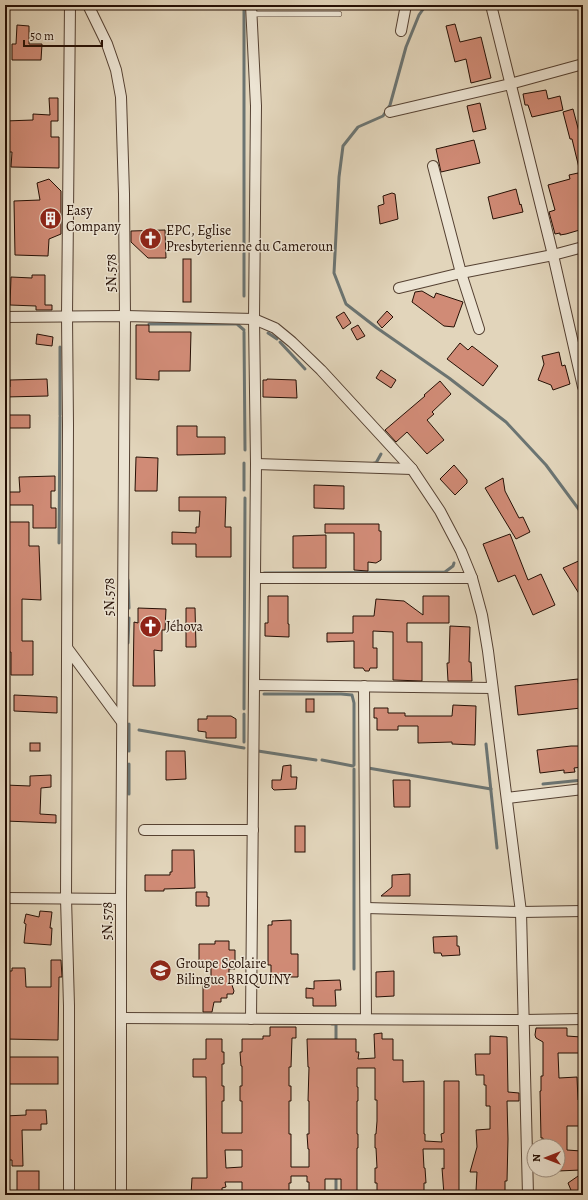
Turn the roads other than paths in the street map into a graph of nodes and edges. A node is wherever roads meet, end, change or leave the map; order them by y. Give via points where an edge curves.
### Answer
1 (70, 5) edge
2 (88, 5) edge
3 (406, 5) edge
4 (491, 5) edge
5 (252, 10) edge
6 (339, 14) dead end
7 (401, 32) dead end
8 (583, 64) edge
9 (510, 84) junction
10 (390, 112) dead end
11 (433, 166) dead end
12 (583, 247) edge
13 (553, 255) junction
14 (461, 273) junction
15 (399, 288) dead end
16 (5, 316) edge
17 (67, 316) junction
18 (125, 316) junction
19 (254, 319) junction
20 (479, 329) dead end
21 (583, 387) edge
22 (256, 464) junction
23 (412, 469) junction
24 (255, 578) junction
25 (472, 578) junction
26 (68, 649) junction
27 (254, 685) junction
28 (364, 686) junction
29 (492, 688) junction
30 (122, 722) junction
31 (583, 789) edge
32 (507, 798) junction
33 (144, 830) dead end
34 (252, 830) junction
35 (5, 898) edge
36 (66, 898) junction
37 (121, 899) junction
38 (366, 908) junction
39 (583, 911) edge
40 (521, 912) junction
41 (122, 1018) junction
42 (251, 1019) junction
43 (366, 1019) junction
44 (583, 1019) edge
45 (524, 1020) junction
46 (69, 1195) edge
47 (121, 1195) edge
48 (528, 1195) edge

1 - 17 street
2 - 18 street, 5N.578 via 107,44 116,70 121,98
3 - 7 street
4 - 9 street
5 - 6 lane
5 - 19 street via 256,106
8 - 9 street
9 - 10 street
9 - 13 street
11 - 14 street
12 - 13 street
13 - 14 street
13 - 21 street
14 - 15 street
14 - 20 street
16 - 17 street
17 - 18 street
17 - 26 street
18 - 19 street
18 - 30 street, 5N.578
19 - 22 street
19 - 23 street via 275,328 292,342
22 - 23 street
22 - 24 street
23 - 25 street via 440,511
24 - 25 street
24 - 27 street
25 - 29 street via 482,615
26 - 30 street
26 - 36 street
27 - 28 street
27 - 34 street
28 - 29 street
28 - 38 street
29 - 32 street
30 - 37 street, 5N.578
31 - 32 street
32 - 40 street
33 - 34 street
34 - 42 street
35 - 36 street
36 - 37 street
36 - 46 street
37 - 41 street, 5N.578
38 - 40 street
38 - 43 street
39 - 40 street
40 - 45 street
41 - 42 street
41 - 47 street, 5N.578
42 - 43 street
43 - 45 street
44 - 45 street
45 - 48 street

